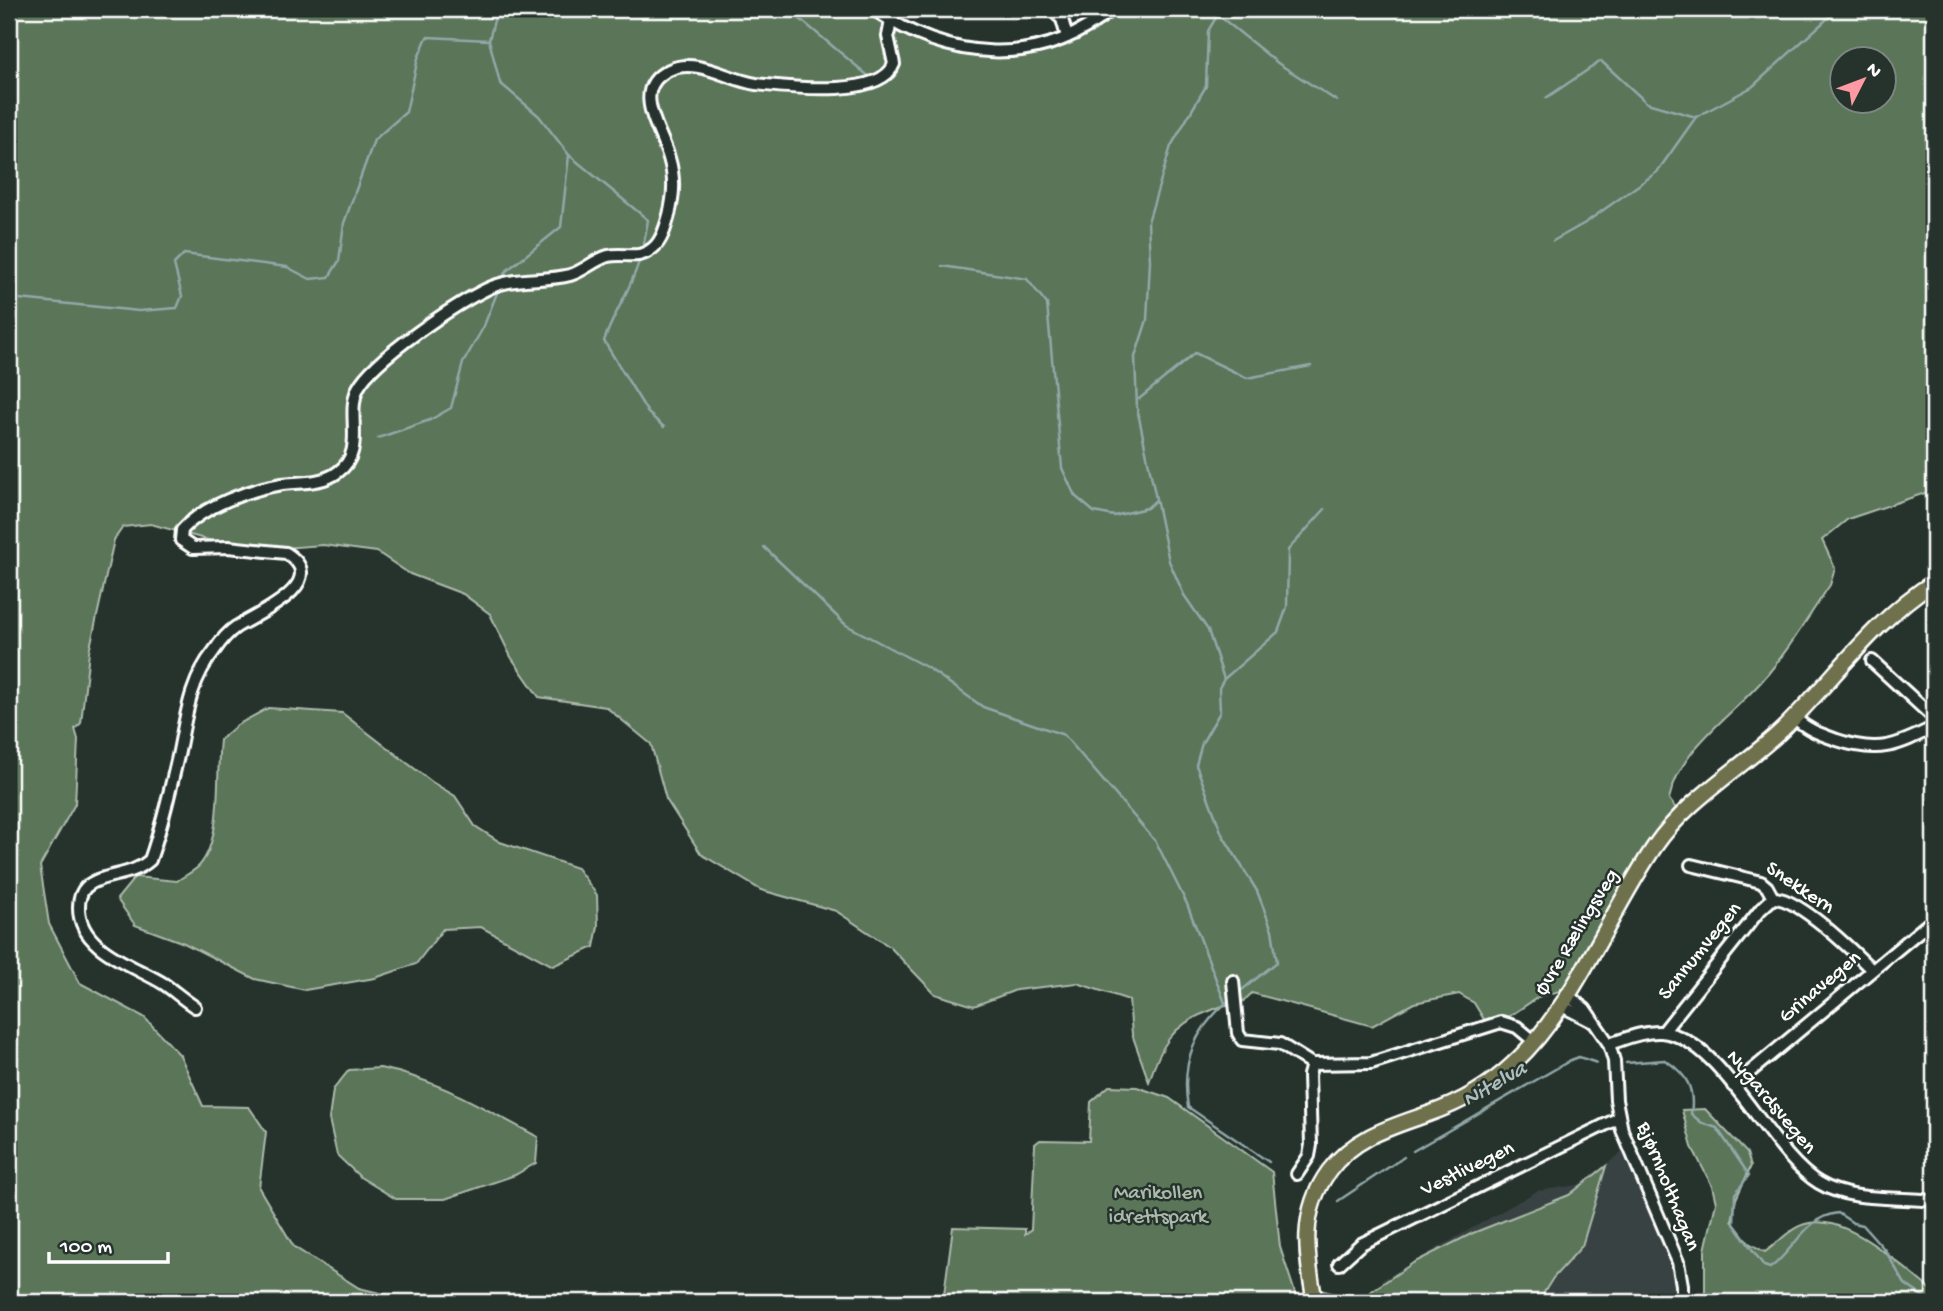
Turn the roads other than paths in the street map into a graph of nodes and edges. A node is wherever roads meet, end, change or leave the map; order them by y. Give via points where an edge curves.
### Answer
1 (873, 9) edge
2 (1051, 9) edge
3 (1112, 9) edge
4 (891, 22) junction
5 (1067, 37) junction
6 (1934, 582) edge
7 (1872, 661) dead end
8 (1794, 717) junction
9 (1934, 718) edge
10 (1934, 727) edge
11 (1691, 866) dead end
12 (1773, 898) junction
13 (1934, 919) edge
14 (1872, 970) junction
15 (1233, 981) dead end
16 (1563, 999) junction
17 (195, 1007) dead end
18 (1663, 1032) junction
19 (1535, 1042) junction
20 (1609, 1044) junction
21 (1312, 1064) junction
22 (1733, 1086) junction
23 (1619, 1118) junction
24 (1297, 1174) dead end
25 (1934, 1201) edge
26 (1339, 1264) dead end
27 (1315, 1302) edge
28 (1682, 1302) edge

1 - 4 street
2 - 5 street via 1062,19
3 - 5 street
4 - 5 street via 958,50 1014,51
4 - 17 street via 888,36 894,64 888,75 872,84 755,83 688,67 672,68 658,77 649,90 648,102 674,183 667,223 657,245 640,256 608,256 575,273 500,283 475,296 363,380 353,403 355,443 342,469 323,479 265,488 216,508 182,530 181,540 192,548 286,553 294,558 299,573 282,601 236,627 204,663 183,720 170,792 150,860 128,874 91,883 80,898 83,926 107,953
6 - 8 main road, Øvre Rælingsveg via 1895,611
7 - 9 street
8 - 10 street via 1815,733 1872,749 1898,744
8 - 16 main road, Øvre Rælingsveg via 1664,834
11 - 12 street, Snekkern via 1761,882
12 - 14 street, Snekkern via 1801,910
12 - 18 street, Sannumvegen
13 - 14 street, Grinavegen
14 - 22 street, Grinavegen
15 - 21 street via 1242,1040 1280,1044
16 - 19 main road, Øvre Rælingsveg
16 - 20 street via 1580,1003
18 - 20 street
18 - 22 street, Nygardsvegen via 1696,1047
19 - 21 street via 1517,1027 1501,1022 1371,1063
19 - 27 main road, Øvre Rælingsveg via 1478,1091 1369,1136 1334,1164 1315,1196 1307,1223
20 - 23 street, Bjørnholthagan
21 - 24 street via 1311,1145
22 - 25 street, Nygardsvegen via 1800,1169 1828,1188 1852,1195
23 - 26 street, Vestlivegen via 1361,1244
23 - 28 street, Bjørnholthagan via 1678,1262

